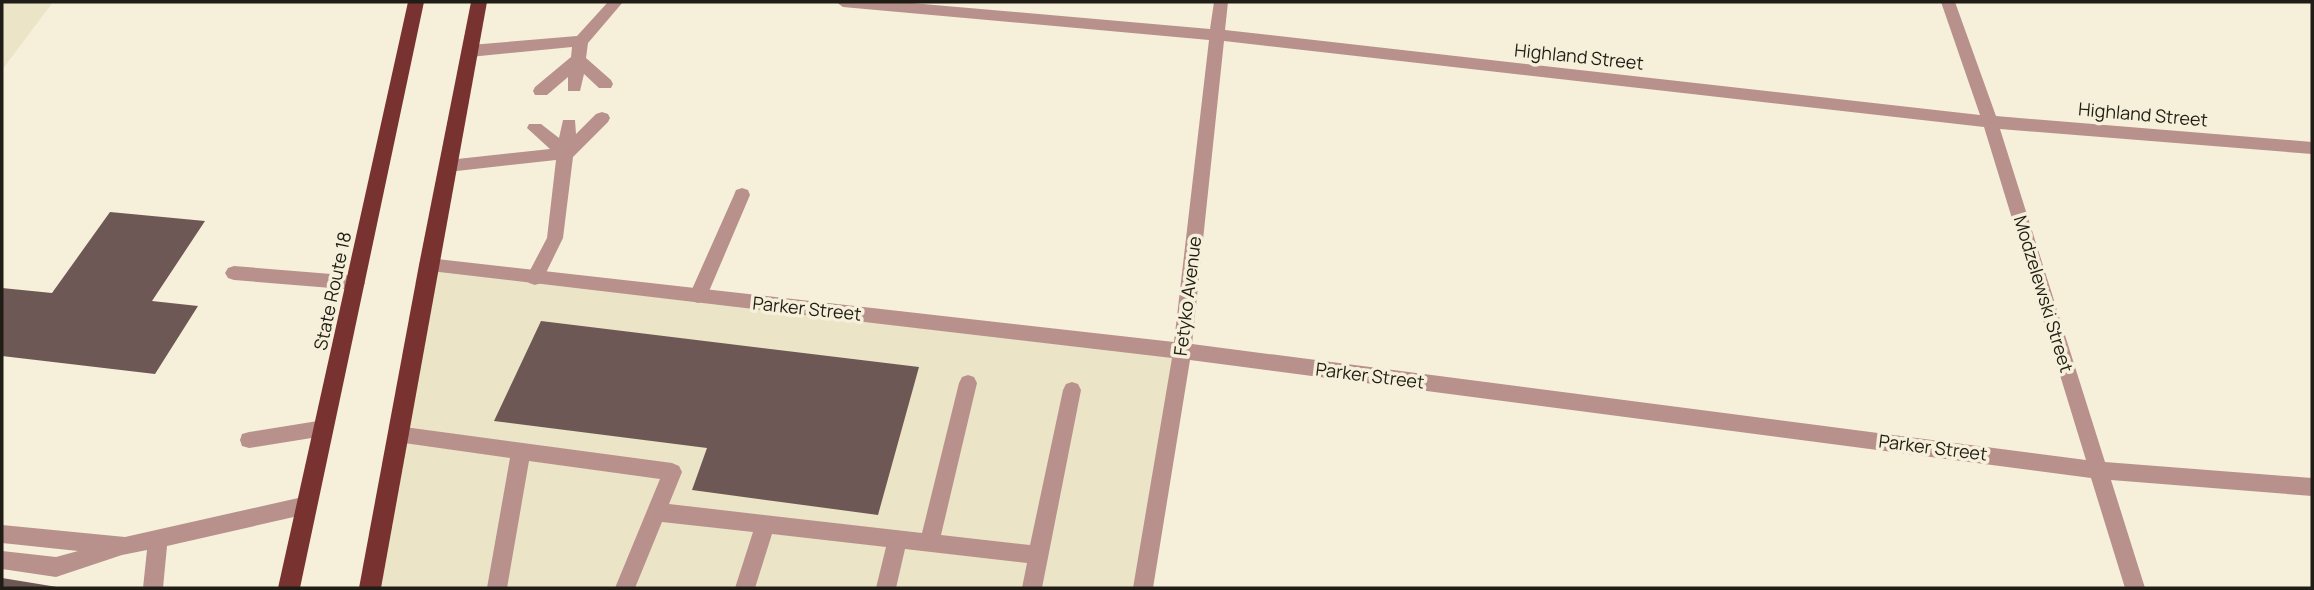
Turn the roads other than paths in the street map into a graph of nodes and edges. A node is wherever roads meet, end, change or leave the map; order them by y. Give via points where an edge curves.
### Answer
1 (416, 2) edge
2 (479, 2) edge
3 (616, 2) edge
4 (843, 2) edge
5 (1221, 2) edge
6 (1948, 2) edge
7 (1217, 35) junction
8 (581, 41) junction
9 (470, 51) junction
10 (578, 60) junction
11 (605, 84) dead end
12 (574, 87) dead end
13 (541, 90) dead end
14 (602, 118) dead end
15 (1990, 122) junction
16 (569, 124) dead end
17 (536, 128) dead end
18 (2312, 148) edge
19 (567, 153) junction
20 (447, 166) junction
21 (741, 195) dead end
22 (428, 265) junction
23 (234, 273) dead end
24 (535, 278) junction
25 (356, 283) junction
26 (698, 296) junction
27 (1182, 351) junction
28 (968, 383) dead end
29 (1072, 390) dead end
30 (324, 428) junction
31 (397, 435) junction
32 (249, 440) dead end
33 (521, 452) junction
34 (2098, 470) junction
35 (2312, 487) edge
36 (307, 505) junction
37 (655, 512) junction
38 (766, 524) junction
39 (2, 534) edge
40 (158, 539) junction
41 (898, 540) junction
42 (929, 543) junction
43 (125, 546) junction
44 (1038, 555) junction
45 (2, 560) edge
46 (153, 588) edge
47 (289, 588) edge
48 (370, 588) edge
49 (498, 588) edge
50 (625, 588) edge
51 (745, 588) edge
52 (886, 588) edge
53 (1031, 588) edge
54 (1143, 588) edge
55 (2135, 588) edge

1 - 25 highway, State Route 18
2 - 9 highway
3 - 8 street
4 - 7 street, Highland Street
5 - 7 street, Fetyko Avenue
6 - 15 street, Modzelewski Street
7 - 15 street, Highland Street
7 - 27 street, Fetyko Avenue
8 - 9 street
8 - 10 street
9 - 20 highway
10 - 11 street
10 - 12 street
10 - 13 street
14 - 19 street
15 - 18 street, Highland Street
15 - 34 street, Modzelewski Street
16 - 19 street
17 - 19 street
19 - 20 street
19 - 24 street via 555,238
20 - 22 highway
21 - 26 street
22 - 24 street, Parker Street
22 - 31 highway
23 - 25 street
24 - 26 street, Parker Street
25 - 30 highway, State Route 18
26 - 27 street, Parker Street
27 - 34 street, Parker Street
27 - 54 street, Fetyko Avenue
28 - 42 street
29 - 44 street
30 - 32 street
30 - 36 highway, State Route 18
31 - 33 street
31 - 48 highway
33 - 37 street via 672,472
33 - 49 street
34 - 35 street, Parker Street
34 - 55 street, Modzelewski Street
36 - 40 street
36 - 47 highway, State Route 18
37 - 38 street
37 - 50 street
38 - 41 street
38 - 51 street
39 - 43 street
40 - 43 street
40 - 46 street
41 - 42 street
41 - 52 street
42 - 44 street
43 - 45 street via 56,567
44 - 53 street

